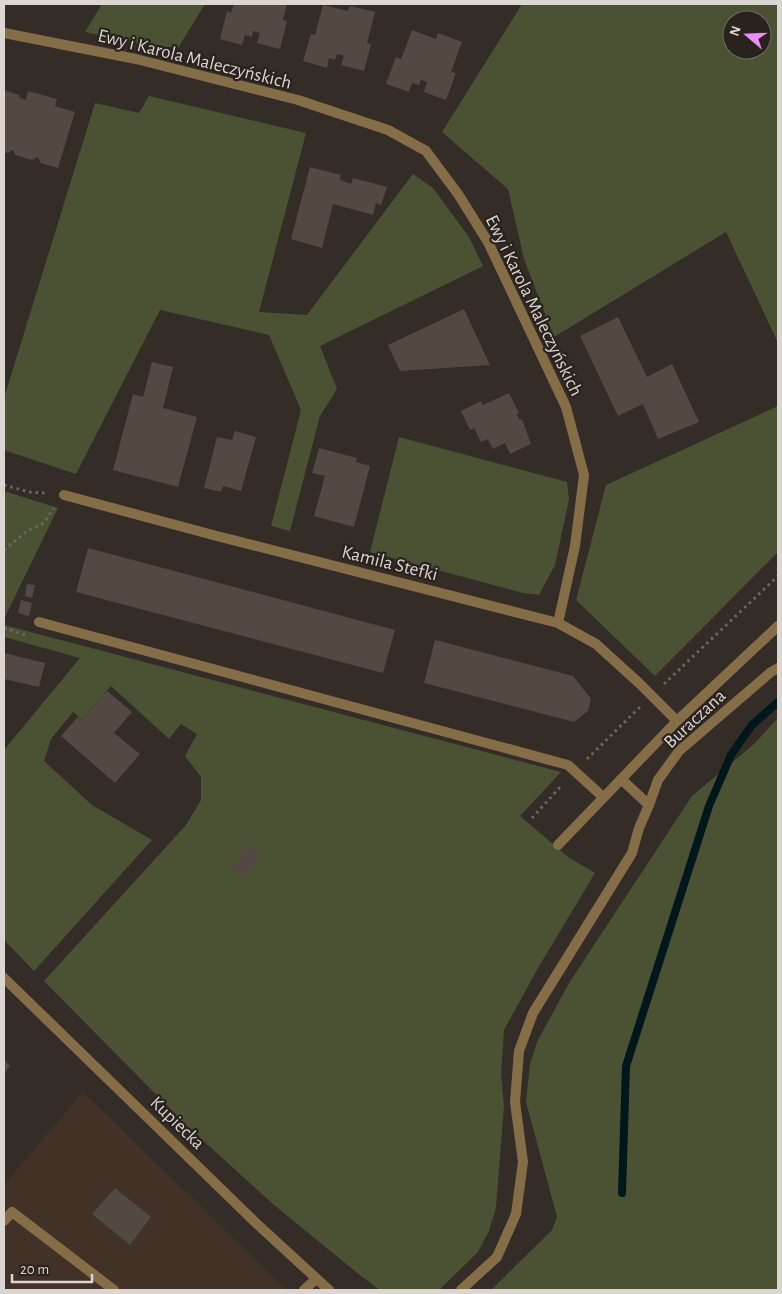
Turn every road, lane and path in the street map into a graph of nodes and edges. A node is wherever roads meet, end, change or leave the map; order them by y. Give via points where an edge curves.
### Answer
1 (4, 32) edge
2 (4, 485) edge
3 (64, 495) junction
4 (4, 550) edge
5 (39, 622) dead end
6 (558, 623) junction
7 (778, 626) edge
8 (778, 668) edge
9 (677, 721) junction
10 (621, 779) junction
11 (603, 797) junction
12 (649, 805) junction
13 (558, 845) dead end
14 (4, 978) edge
15 (4, 1221) edge
16 (316, 1279) junction
17 (114, 1290) edge
18 (304, 1290) edge
19 (329, 1290) edge
20 (461, 1290) edge

1 - 6 street, Ewy i Karola Maleczyńskich via 136,59 298,100 388,130 426,151 488,242 566,407 584,475 575,546
2 - 3 path via 28,492
3 - 4 path via 44,523 27,531
3 - 6 street, Kamila Stefki
5 - 11 street via 568,765
6 - 9 street, Kamila Stefki via 596,644
7 - 9 street
8 - 12 street, Buraczana via 680,751 658,780
9 - 10 street
10 - 11 street
10 - 12 street
11 - 13 street
12 - 20 street, Buraczana via 632,853 533,1013 518,1051 515,1102 523,1162 516,1214 497,1257
14 - 16 street, Kupiecka
15 - 17 street via 12,1212
16 - 18 street
16 - 19 street, Kupiecka

